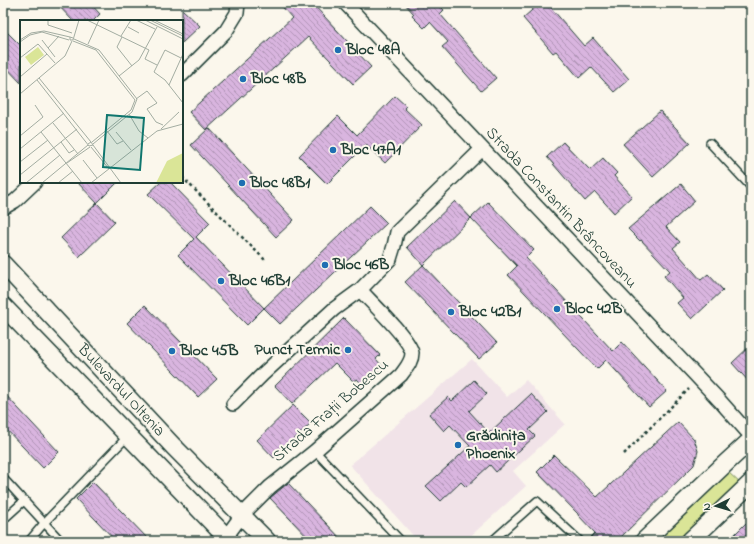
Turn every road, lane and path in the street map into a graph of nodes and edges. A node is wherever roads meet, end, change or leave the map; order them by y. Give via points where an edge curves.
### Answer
1 (238, 3) edge
2 (345, 3) edge
3 (183, 74) edge
4 (710, 143) dead end
5 (482, 149) junction
6 (183, 178) edge
7 (34, 183) edge
8 (751, 187) edge
9 (3, 208) edge
10 (265, 260) dead end
11 (3, 264) edge
12 (360, 290) junction
13 (3, 306) edge
14 (699, 380) junction
15 (233, 404) dead end
16 (128, 436) junction
17 (751, 436) edge
18 (751, 440) edge
19 (315, 451) junction
20 (624, 454) dead end
21 (3, 478) edge
22 (751, 483) edge
23 (25, 500) junction
24 (242, 515) junction
25 (3, 520) edge
26 (45, 522) junction
27 (228, 539) edge
28 (29, 541) edge
29 (61, 541) edge
30 (267, 541) edge
31 (400, 541) edge
32 (492, 541) edge
33 (580, 541) edge
34 (644, 541) edge
35 (690, 541) edge

1 - 3 street via 237,13 226,30
2 - 5 street, Strada Constantin Brâncoveanu
4 - 8 lane
5 - 12 street via 397,232 390,259
5 - 14 street, Strada Constantin Brâncoveanu
6 - 10 path
7 - 9 street via 15,201
11 - 24 street, Bulevardul Oltenia via 173,446
12 - 15 street via 334,309
12 - 19 street, Strada Frații Bobescu via 404,338 412,352 410,363
13 - 16 street, Bulevardul Oltenia
14 - 17 street, Strada Constantin Brâncoveanu
14 - 20 path
16 - 26 lane
16 - 27 street, Bulevardul Oltenia
18 - 34 street
19 - 24 street, Strada Frații Bobescu via 270,487
19 - 31 lane
21 - 23 lane
22 - 35 street
23 - 25 lane
23 - 26 lane
24 - 27 street, Bulevardul Oltenia
24 - 30 street, Bulevardul Oltenia
26 - 28 lane
26 - 29 lane
32 - 33 lane via 537,501

